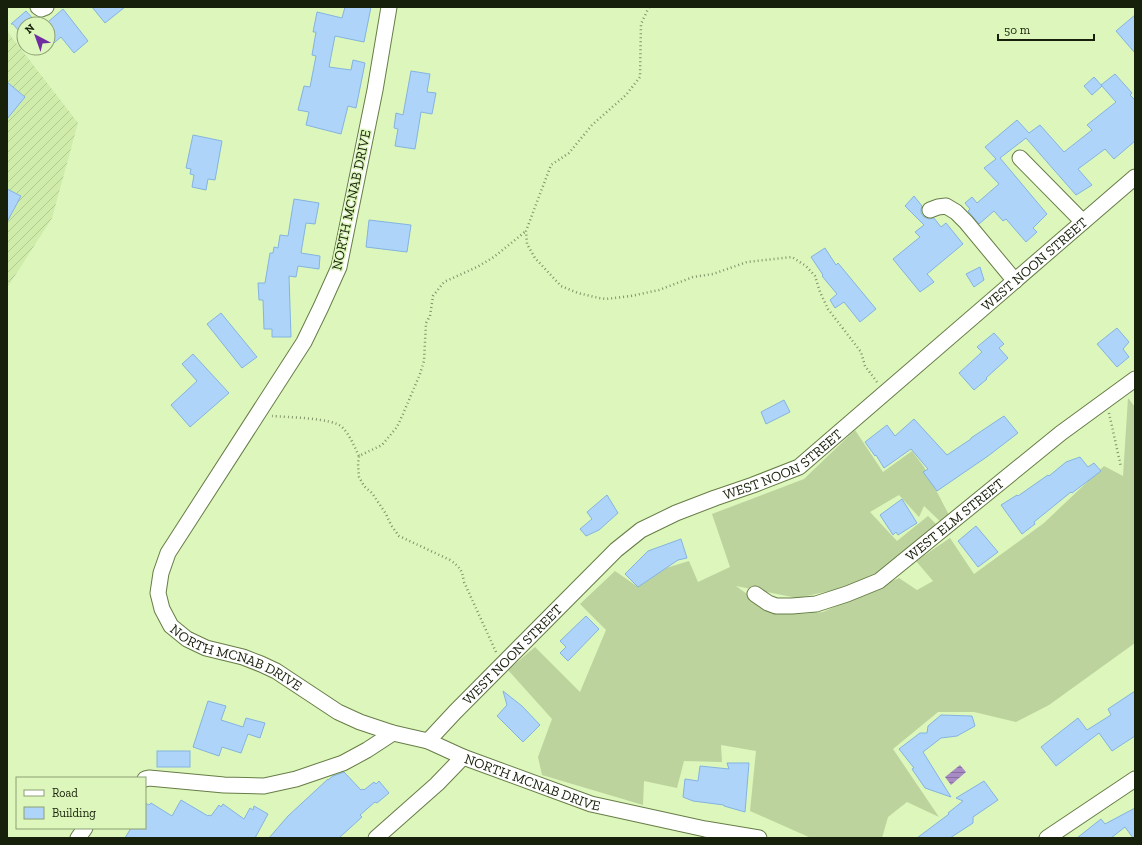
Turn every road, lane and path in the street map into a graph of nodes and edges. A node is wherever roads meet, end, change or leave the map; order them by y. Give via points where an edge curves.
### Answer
1 (38, 7) edge
2 (46, 7) edge
3 (389, 7) edge
4 (649, 7) edge
5 (1020, 158) dead end
6 (1135, 177) edge
7 (930, 210) dead end
8 (1083, 222) junction
9 (526, 231) junction
10 (1015, 281) junction
11 (1135, 379) edge
12 (885, 393) junction
13 (1106, 400) junction
14 (257, 415) junction
15 (359, 456) junction
16 (1121, 467) dead end
17 (755, 594) dead end
18 (502, 665) junction
19 (393, 733) junction
20 (428, 741) junction
21 (464, 756) junction
22 (146, 779) edge
23 (1135, 779) edge
24 (84, 829) edge
25 (704, 833) edge
26 (78, 838) edge
27 (376, 838) edge
28 (759, 838) edge
29 (1047, 838) edge

1 - 2 street
3 - 14 street, NORTH MCNAB DRIVE via 339,267 304,342
4 - 9 path via 641,24 640,77 626,95 592,125 568,154 551,165
5 - 8 street
6 - 8 street, WEST NOON STREET
7 - 10 street via 946,206 956,212
8 - 10 street, WEST NOON STREET
9 - 12 path via 528,244 535,258 561,286 578,293 606,299 659,290 693,277 713,274 747,262 792,257 815,276 828,309 861,352 865,366
9 - 15 path via 478,267 444,282 433,296 430,316 426,323 424,361 397,427 382,445
10 - 12 street, WEST NOON STREET
11 - 13 street, WEST ELM STREET
12 - 18 street, WEST NOON STREET via 799,467 676,513 641,530 616,550
13 - 16 path
13 - 17 street, WEST ELM STREET via 879,581 816,604 776,606
14 - 15 path via 324,420 341,426
14 - 19 street, NORTH MCNAB DRIVE via 168,553 158,593 162,609 171,626 187,639 206,648 261,664 338,712
15 - 18 path via 359,477 399,536 450,560 462,572 464,582
18 - 20 street, WEST NOON STREET
19 - 20 street, NORTH MCNAB DRIVE
19 - 22 street via 343,763 296,779 264,786
20 - 21 street, NORTH MCNAB DRIVE
21 - 25 street, NORTH MCNAB DRIVE via 591,804
21 - 27 street via 437,784
23 - 29 street
24 - 26 street
25 - 28 street, NORTH MCNAB DRIVE

